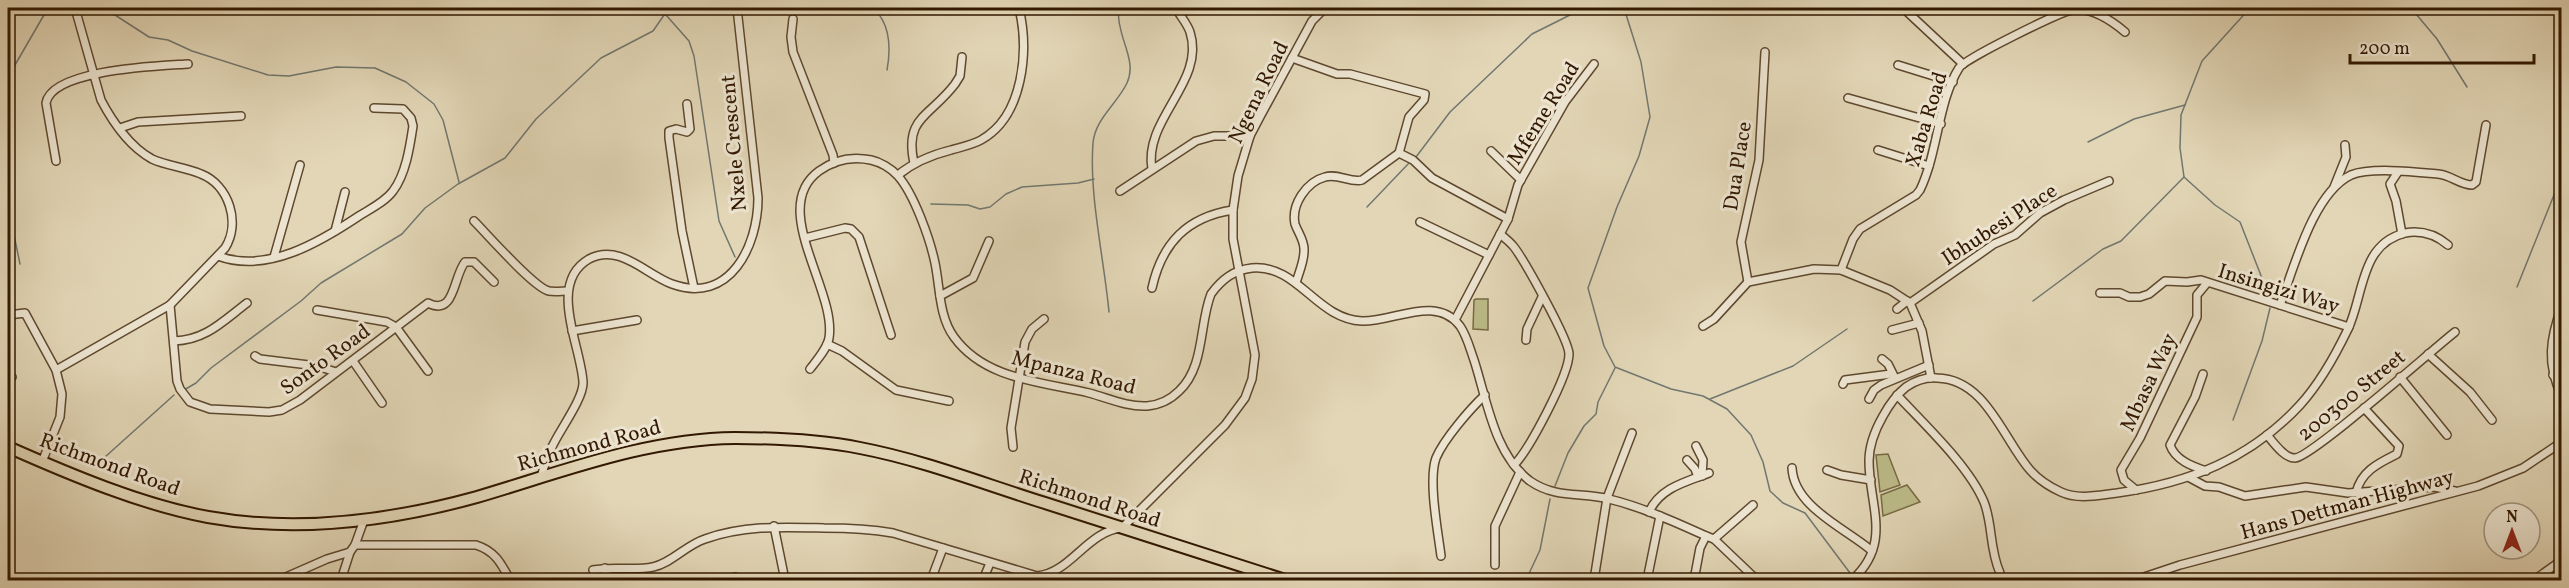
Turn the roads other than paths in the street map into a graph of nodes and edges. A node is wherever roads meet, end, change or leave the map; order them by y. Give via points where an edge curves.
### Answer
1 (75, 8) edge
2 (737, 8) edge
3 (1019, 8) edge
4 (1176, 8) edge
5 (1326, 8) edge
6 (1903, 8) edge
7 (793, 19) dead end
8 (2125, 32) dead end
9 (1765, 52) dead end
10 (962, 57) dead end
11 (1292, 58) junction
12 (188, 64) dead end
13 (1594, 64) dead end
14 (1963, 64) junction
15 (1898, 65) dead end
16 (93, 74) junction
17 (1953, 82) junction
18 (1848, 98) dead end
19 (687, 104) dead end
20 (374, 108) dead end
21 (240, 116) dead end
22 (1941, 124) junction
23 (2486, 125) dead end
24 (120, 128) junction
25 (1250, 136) junction
26 (2345, 145) dead end
27 (1878, 150) dead end
28 (1491, 151) dead end
29 (1399, 153) junction
30 (56, 161) dead end
31 (834, 163) junction
32 (914, 163) junction
33 (300, 165) dead end
34 (1929, 166) junction
35 (1152, 169) junction
36 (2398, 172) junction
37 (898, 176) junction
38 (1521, 180) junction
39 (2109, 181) dead end
40 (2334, 187) junction
41 (1120, 190) dead end
42 (345, 192) dead end
43 (1233, 210) junction
44 (1508, 219) junction
45 (474, 221) dead end
46 (1420, 222) dead end
47 (335, 231) junction
48 (1500, 234) junction
49 (2402, 234) junction
50 (805, 238) junction
51 (989, 241) dead end
52 (2448, 245) dead end
53 (1489, 255) junction
54 (218, 256) junction
55 (274, 257) junction
56 (1238, 270) junction
57 (1841, 270) junction
58 (494, 282) dead end
59 (1296, 282) junction
60 (1748, 282) junction
61 (2207, 282) junction
62 (694, 288) junction
63 (1152, 288) dead end
64 (568, 291) junction
65 (2100, 293) dead end
66 (940, 296) junction
67 (1542, 297) junction
68 (1909, 302) junction
69 (247, 303) dead end
70 (170, 305) junction
71 (2280, 305) junction
72 (2562, 306) edge
73 (1897, 309) dead end
74 (317, 310) dead end
75 (8, 315) edge
76 (1044, 319) dead end
77 (637, 320) dead end
78 (1455, 320) junction
79 (1919, 322) junction
80 (1702, 326) dead end
81 (396, 327) junction
82 (2349, 327) junction
83 (1892, 330) dead end
84 (572, 331) junction
85 (2455, 332) dead end
86 (891, 335) dead end
87 (1526, 340) dead end
88 (174, 342) junction
89 (827, 344) junction
90 (2428, 354) junction
91 (255, 356) dead end
92 (1882, 359) dead end
93 (353, 361) junction
94 (1929, 366) junction
95 (810, 369) dead end
96 (56, 370) junction
97 (428, 371) dead end
98 (336, 372) junction
99 (2203, 374) dead end
100 (2553, 375) junction
101 (1893, 376) junction
102 (2400, 377) junction
103 (1931, 378) junction
104 (1019, 379) junction
105 (1843, 384) dead end
106 (2562, 384) edge
107 (1485, 395) junction
108 (1897, 395) junction
109 (2562, 396) edge
110 (1869, 399) dead end
111 (949, 401) dead end
112 (382, 403) dead end
113 (2364, 408) junction
114 (2492, 420) dead end
115 (1632, 433) dead end
116 (2267, 435) junction
117 (2447, 435) dead end
118 (2562, 442) edge
119 (1696, 446) dead end
120 (8, 447) edge
121 (1013, 447) dead end
122 (1687, 460) dead end
123 (42, 462) junction
124 (1514, 465) junction
125 (1792, 468) dead end
126 (1827, 470) dead end
127 (2206, 471) junction
128 (1520, 472) junction
129 (1703, 475) junction
130 (541, 477) junction
131 (2190, 478) junction
132 (1870, 480) junction
133 (2136, 490) junction
134 (2457, 492) junction
135 (2356, 493) junction
136 (1607, 498) junction
137 (1754, 505) dead end
138 (1649, 512) junction
139 (1660, 516) junction
140 (364, 520) junction
141 (774, 526) junction
142 (1122, 528) junction
143 (1706, 536) junction
144 (1714, 539) junction
145 (355, 545) junction
146 (943, 548) junction
147 (1872, 551) junction
148 (350, 552) junction
149 (1441, 556) dead end
150 (2562, 560) edge
151 (990, 562) junction
152 (1495, 565) dead end
153 (605, 568) junction
154 (593, 570) dead end
155 (2000, 573) dead end
156 (1747, 577) edge
157 (279, 580) edge
158 (341, 580) edge
159 (510, 580) edge
160 (608, 580) edge
161 (785, 580) edge
162 (932, 580) edge
163 (983, 580) edge
164 (1285, 580) edge
165 (1594, 580) edge
166 (1647, 580) edge
167 (1694, 580) edge
168 (1757, 580) edge
169 (1852, 580) edge
170 (2135, 580) edge
171 (2534, 580) edge

1 - 16 street
2 - 62 street, Nxele Crescent via 758,198 757,220 746,253 734,271 721,281
3 - 32 street via 1023,25 1022,64 1011,109 982,140
4 - 35 street via 1190,30 1192,62 1153,145
5 - 11 street, Ngena Road via 1312,21
6 - 14 street
7 - 31 street via 793,52
8 - 14 street, Xaba Road via 2110,19 2073,10 1984,50
9 - 60 street, Dua Place via 1759,160 1741,242
10 - 32 street via 955,84 913,129
11 - 25 street, Ngena Road
11 - 29 street via 1336,74 1350,74 1425,94 1409,117
12 - 16 street
13 - 38 street, Mfeme Road via 1565,102
14 - 17 street, Xaba Road
15 - 17 street
16 - 24 street via 101,100
16 - 30 street via 48,94 46,103
17 - 22 street, Xaba Road
18 - 22 street
19 - 62 street via 690,129 669,131 669,138 681,231
20 - 47 street via 403,110 411,118 411,142 399,180 386,198
21 - 24 street via 138,122
22 - 34 street, Xaba Road
23 - 36 street via 2476,182 2472,186 2451,176
24 - 54 street via 152,159 202,174 222,191 233,222 230,240
25 - 35 street via 1206,137
25 - 43 street, Ngena Road
26 - 40 street via 2346,157
27 - 34 street
28 - 38 street, Mfeme Road
29 - 44 street via 1432,178
29 - 59 street via 1362,180 1323,177 1307,188 1298,202 1295,224 1305,250
31 - 37 street, Mpanza Road via 868,159
31 - 50 street, Mpanza Road via 812,178 801,197
32 - 37 street
33 - 55 street
34 - 57 street, Xaba Road via 1916,195 1857,232
35 - 41 street
36 - 40 street via 2359,173
36 - 49 street via 2390,184
37 - 66 street, Mpanza Road via 929,242
38 - 44 street, Mfeme Road
39 - 68 street, Ibhubesi Place via 2040,213 2015,235 1994,244
40 - 71 street via 2301,242
42 - 47 street
43 - 56 street, Ngena Road
43 - 63 street via 1207,217 1178,233 1163,255
44 - 48 street, Mfeme Road
45 - 64 street via 544,288
46 - 53 street
47 - 55 street
48 - 53 street, Mfeme Road
48 - 67 street via 1515,248
49 - 52 street via 2422,232
49 - 82 street via 2379,246 2368,263
50 - 86 street via 845,228 860,237
50 - 89 street, Mpanza Road via 828,316
51 - 66 street via 973,278
53 - 78 street, Mfeme Road
54 - 55 street via 242,262
54 - 70 street
56 - 59 street via 1269,268
56 - 104 street, Mpanza Road via 1211,294 1190,376 1170,399 1140,406
56 - 142 street, Ngena Road via 1255,355 1245,398 1225,426
57 - 60 street via 1814,269
57 - 68 street
58 - 81 street, Sonto Road via 474,262 466,261 449,300 441,305 428,303
59 - 78 street via 1322,306 1354,320 1380,320 1427,310
60 - 80 street via 1714,320
61 - 65 street, Insingizi Way via 2165,280 2150,294 2136,298 2122,293
61 - 71 street, Insingizi Way
61 - 133 street, Mbasa Way via 2198,295 2199,312 2174,368 2121,470 2124,480
62 - 64 street via 672,284 621,256 609,254 580,266 572,275
64 - 84 street
66 - 104 street, Mpanza Road via 948,325 964,350
67 - 87 street
67 - 124 street via 1567,344 1569,360 1526,452
68 - 73 street, Ibhubesi Place
68 - 79 street
69 - 88 street via 202,336
70 - 88 street, Sonto Road
70 - 96 street
71 - 82 street, Insingizi Way
72 - 100 street via 2551,344
74 - 81 street via 377,319
75 - 96 street via 25,313
76 - 104 street via 1025,342
77 - 84 street
78 - 107 street via 1465,335
79 - 83 street
79 - 94 street
81 - 93 street, Sonto Road
81 - 97 street
82 - 116 street via 2308,397
84 - 130 street via 583,385
85 - 90 street, 200300 Street
88 - 98 street, Sonto Road via 180,389 190,402 210,409 282,410
89 - 95 street
89 - 111 street via 897,390
90 - 102 street, 200300 Street
90 - 114 street via 2470,392
91 - 98 street
92 - 101 street
93 - 98 street, Sonto Road
93 - 112 street
94 - 101 street
94 - 103 street
96 - 123 street via 62,407
99 - 127 street via 2170,445 2180,459
100 - 106 street
100 - 109 street
101 - 105 street via 1845,380
101 - 110 street via 1877,387
102 - 113 street, 200300 Street
102 - 117 street
103 - 108 street via 1914,382
103 - 133 street via 1963,384 1976,393 2031,471 2062,493 2082,496
104 - 121 street via 1011,428
107 - 124 street via 1497,435
107 - 149 street via 1435,460 1434,507
108 - 132 street via 1872,440
108 - 155 street via 1977,489 1985,506 1993,558
113 - 116 street, 200300 Street via 2298,458 2286,455
113 - 135 street via 2400,450 2363,476
115 - 136 street
116 - 127 street
118 - 134 street, Hans Dettman Highway via 2523,468
119 - 129 street via 1703,460
120 - 123 highway, Richmond Road
122 - 129 street
123 - 140 highway, Richmond Road via 167,508 209,517 264,523
124 - 128 street
125 - 147 street via 1794,484 1808,502
126 - 132 street
127 - 131 street
128 - 136 street via 1550,491
128 - 152 street via 1495,526
129 - 138 street via 1660,495
130 - 140 highway, Richmond Road via 444,506
130 - 142 highway, Richmond Road via 655,446 731,438 813,442 907,459
131 - 133 street
131 - 135 street via 2245,496 2306,488
132 - 147 street via 1878,524
134 - 135 street via 2434,487
134 - 170 street, Hans Dettman Highway
136 - 138 street
136 - 165 street
137 - 144 street
138 - 139 street
139 - 143 street
139 - 166 street
140 - 145 street
141 - 146 street via 874,529
141 - 153 street via 705,538 651,568
141 - 161 street
142 - 151 street via 1109,529 1045,575
142 - 164 highway, Richmond Road
143 - 144 street
143 - 167 street
144 - 156 street
145 - 148 street
145 - 159 street via 476,545 498,558
146 - 151 street
146 - 162 street
147 - 169 street via 1864,568
148 - 157 street
148 - 158 street
150 - 171 street
151 - 163 street
153 - 154 street
153 - 160 street
156 - 168 street

